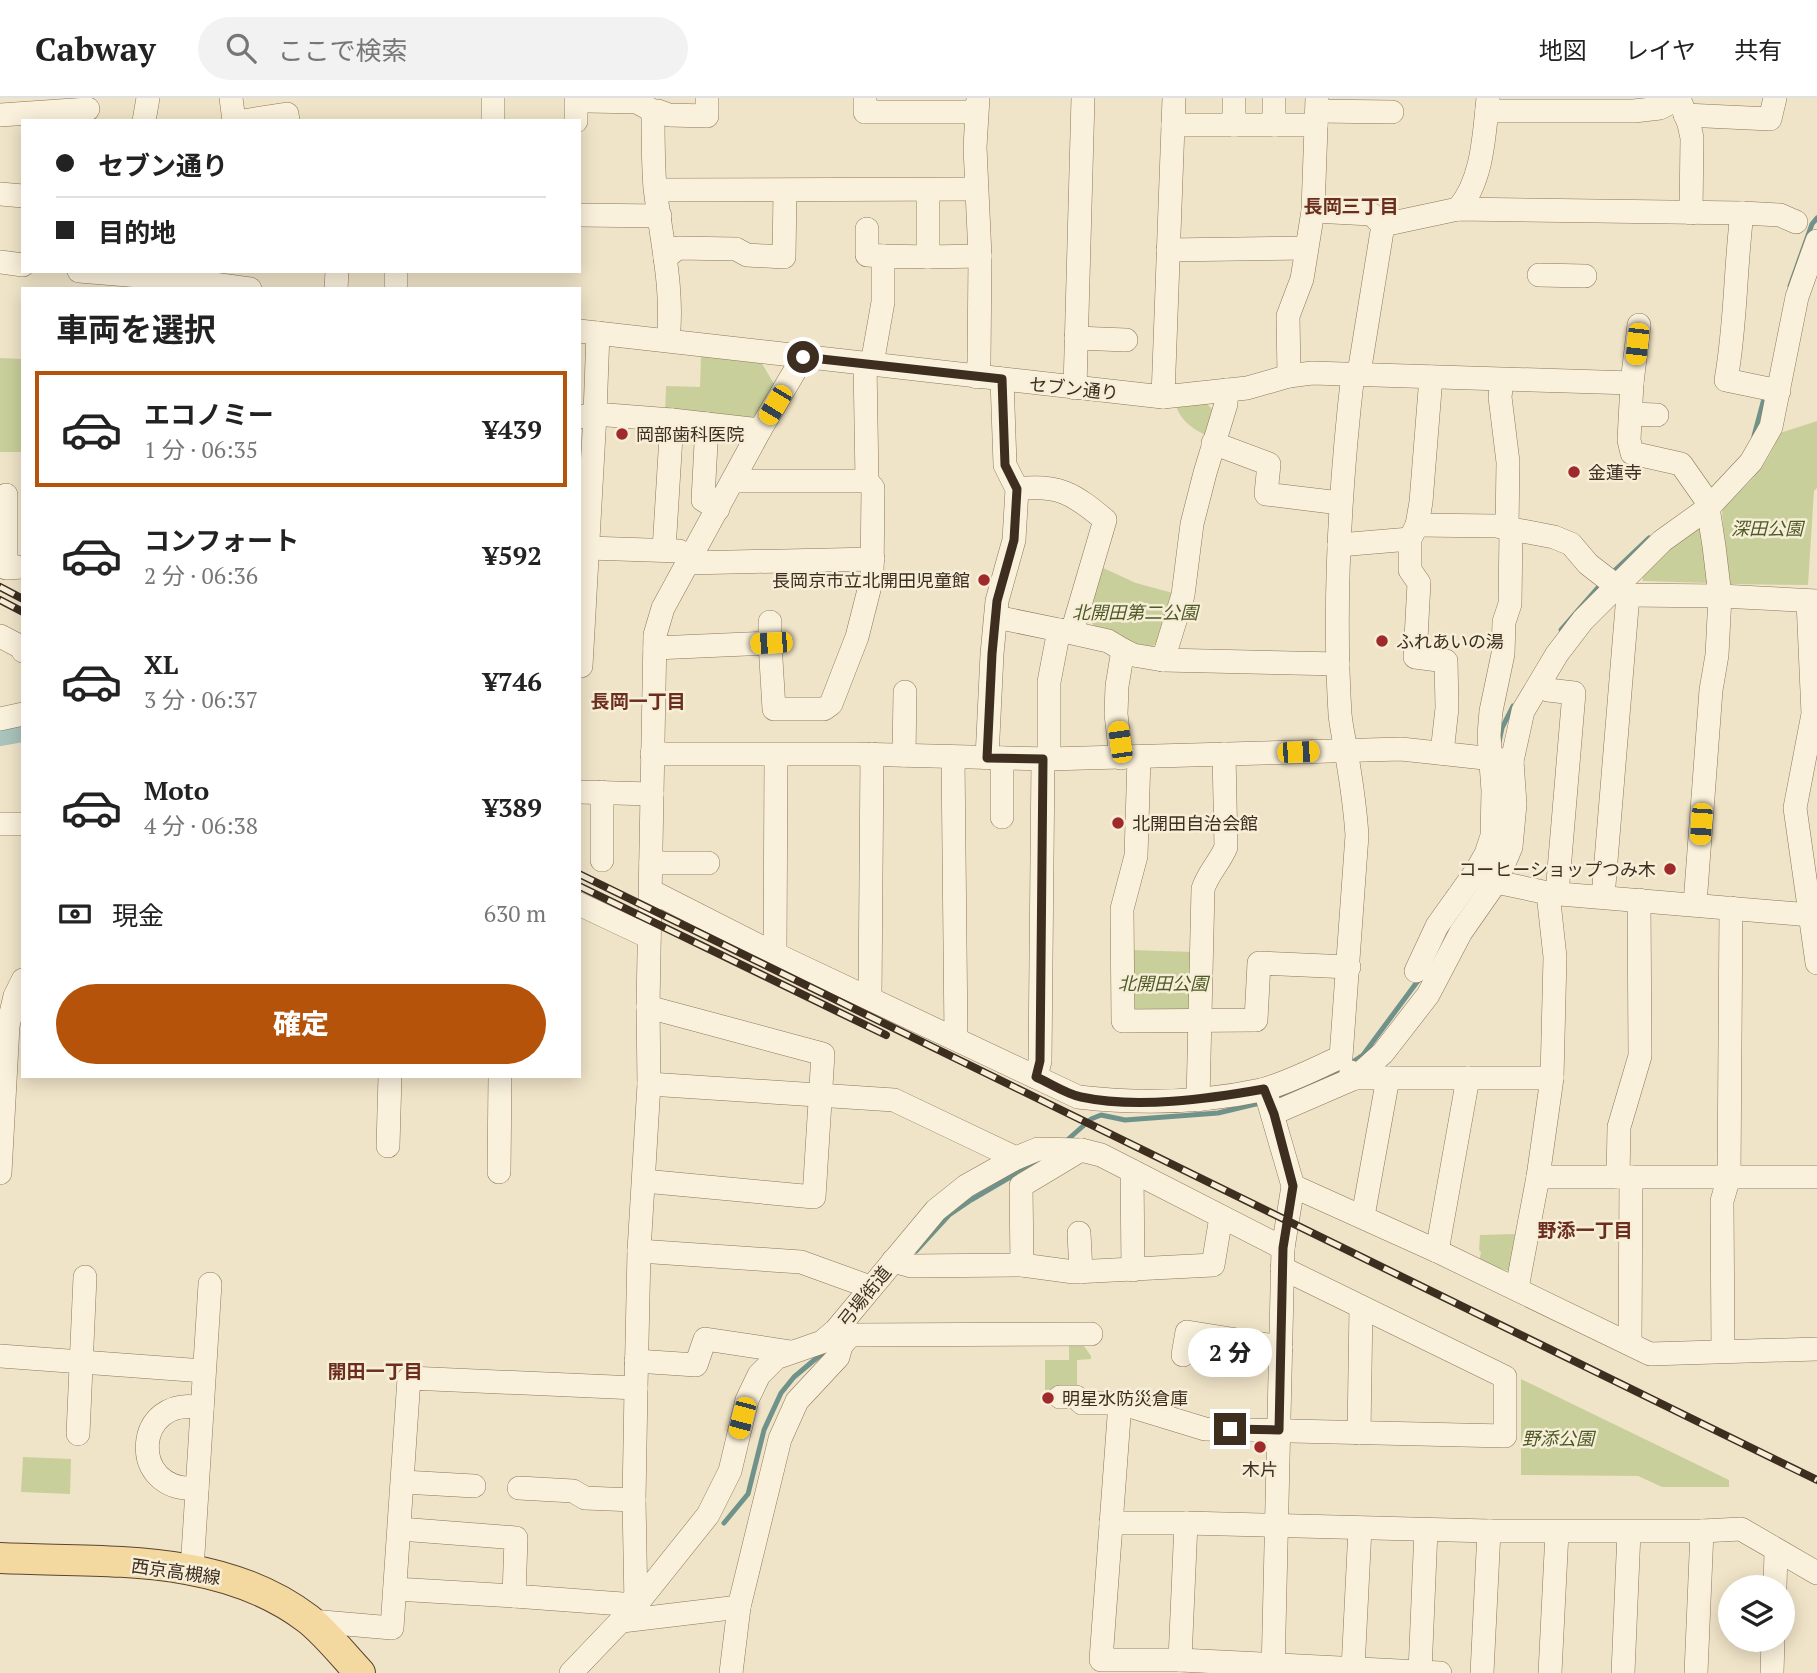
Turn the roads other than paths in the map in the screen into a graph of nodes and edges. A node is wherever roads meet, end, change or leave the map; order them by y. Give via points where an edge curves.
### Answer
1 (149, 98) edge
2 (231, 98) edge
3 (493, 98) edge
4 (576, 98) edge
5 (584, 98) edge
6 (707, 98) edge
7 (865, 98) edge
8 (1083, 98) edge
9 (1174, 98) edge
10 (1234, 98) edge
11 (1274, 98) edge
12 (1775, 98) edge
13 (1681, 104) edge
14 (977, 105) edge
15 (1487, 105) edge
16 (659, 107) edge
17 (13, 108) edge
18 (88, 109) dead end
19 (1317, 111) edge
20 (1392, 112) dead end
21 (47, 117) edge
22 (144, 119) edge
23 (234, 119) edge
24 (256, 119) edge
25 (288, 119) edge
26 (493, 119) edge
27 (576, 119) edge
28 (1173, 125) junction
29 (1234, 125) junction
30 (1274, 125) junction
31 (976, 189) junction
32 (656, 190) junction
33 (929, 190) junction
34 (785, 191) junction
35 (0, 194) edge
36 (21, 196) edge
37 (1458, 209) junction
38 (1313, 211) junction
39 (1691, 213) junction
40 (1742, 213) junction
41 (581, 215) edge
42 (660, 216) junction
43 (1796, 222) dead end
44 (1383, 225) junction
45 (867, 229) dead end
46 (1817, 241) edge
47 (1306, 248) junction
48 (1168, 250) junction
49 (883, 256) junction
50 (980, 256) junction
51 (928, 257) junction
52 (665, 258) junction
53 (0, 262) edge
54 (21, 265) edge
55 (1812, 268) edge
56 (113, 273) edge
57 (1539, 275) dead end
58 (1585, 276) dead end
59 (236, 287) edge
60 (1639, 325) dead end
61 (589, 332) edge
62 (1076, 338) junction
63 (668, 340) junction
64 (1126, 340) dead end
65 (803, 357) junction
66 (868, 363) junction
67 (1356, 373) junction
68 (1289, 376) junction
69 (977, 377) junction
70 (1430, 377) junction
71 (1002, 379) junction
72 (1502, 380) junction
73 (1633, 383) junction
74 (1075, 388) junction
75 (1226, 390) junction
76 (1779, 391) junction
77 (1163, 397) junction
78 (1630, 414) junction
79 (587, 415) edge
80 (1657, 415) dead end
81 (672, 420) junction
82 (707, 424) junction
83 (760, 429) junction
84 (1213, 443) junction
85 (733, 481) junction
86 (867, 481) junction
87 (1017, 489) junction
88 (10, 495) edge
89 (1705, 501) junction
90 (1340, 503) junction
91 (718, 509) junction
92 (1509, 529) junction
93 (1413, 532) junction
94 (1339, 545) junction
95 (588, 548) junction
96 (664, 550) junction
97 (692, 557) junction
98 (873, 559) junction
99 (21, 567) edge
100 (1614, 583) junction
101 (1720, 596) junction
102 (1813, 601) edge
103 (996, 617) junction
104 (1066, 631) junction
105 (0, 636) edge
106 (21, 647) edge
107 (655, 648) junction
108 (1123, 650) junction
109 (1163, 660) junction
110 (1338, 664) junction
111 (581, 666) edge
112 (1539, 685) junction
113 (905, 692) dead end
114 (21, 714) edge
115 (0, 719) edge
116 (1347, 751) junction
117 (1442, 753) junction
118 (652, 754) junction
119 (872, 754) junction
120 (1224, 754) junction
121 (904, 755) junction
122 (776, 756) junction
123 (953, 757) junction
124 (995, 758) junction
125 (1130, 758) junction
126 (1046, 759) junction
127 (1501, 760) junction
128 (581, 792) edge
129 (602, 792) junction
130 (652, 794) junction
131 (1002, 817) dead end
132 (0, 824) edge
133 (21, 824) edge
134 (1808, 843) edge
135 (602, 860) dead end
136 (651, 863) junction
137 (708, 863) dead end
138 (1485, 877) junction
139 (651, 891) junction
140 (1553, 894) junction
141 (1603, 897) junction
142 (1639, 900) junction
143 (1695, 904) junction
144 (581, 905) edge
145 (1731, 908) junction
146 (1810, 915) junction
147 (649, 937) junction
148 (775, 954) junction
149 (1817, 963) edge
150 (1349, 967) junction
151 (1416, 971) dead end
152 (15, 991) edge
153 (870, 997) junction
154 (648, 1007) junction
155 (1199, 1021) junction
156 (956, 1038) junction
157 (1348, 1067) junction
158 (1036, 1077) junction
159 (390, 1078) edge
160 (500, 1078) edge
161 (1388, 1078) junction
162 (1468, 1078) junction
163 (1552, 1079) junction
164 (649, 1084) junction
165 (821, 1096) junction
166 (1198, 1101) junction
167 (1269, 1101) junction
168 (388, 1146) dead end
169 (1065, 1149) junction
170 (1016, 1158) junction
171 (1132, 1171) junction
172 (499, 1172) dead end
173 (0, 1173) edge
174 (1538, 1177) junction
175 (1624, 1177) junction
176 (1728, 1177) junction
177 (1817, 1177) edge
178 (644, 1181) junction
179 (1293, 1186) junction
180 (1363, 1216) junction
181 (1221, 1217) junction
182 (1080, 1233) dead end
183 (639, 1251) junction
184 (1437, 1251) junction
185 (1283, 1258) junction
186 (902, 1263) junction
187 (1022, 1265) junction
188 (1133, 1270) junction
189 (1081, 1272) junction
190 (85, 1277) dead end
191 (209, 1284) dead end
192 (870, 1287) junction
193 (1517, 1288) junction
194 (1361, 1307) junction
195 (843, 1333) junction
196 (1091, 1334) dead end
197 (1630, 1343) junction
198 (1281, 1347) junction
199 (1817, 1349) edge
200 (1724, 1351) junction
201 (791, 1352) junction
202 (1183, 1355) dead end
203 (0, 1356) edge
204 (636, 1361) junction
205 (81, 1362) junction
206 (204, 1371) junction
207 (635, 1388) junction
208 (1060, 1397) dead end
209 (1120, 1403) junction
210 (202, 1408) junction
211 (1279, 1430) junction
212 (1359, 1433) junction
213 (78, 1434) dead end
214 (403, 1482) junction
215 (474, 1486) dead end
216 (197, 1488) junction
217 (519, 1488) dead end
218 (634, 1500) junction
219 (1186, 1522) junction
220 (1111, 1523) junction
221 (1276, 1525) junction
222 (1360, 1528) junction
223 (400, 1529) junction
224 (1426, 1530) junction
225 (1489, 1531) junction
226 (1702, 1531) junction
227 (1557, 1532) junction
228 (1629, 1532) junction
229 (1776, 1550) junction
230 (0, 1558) edge
231 (191, 1570) junction
232 (1817, 1573) edge
233 (1775, 1575) edge
234 (395, 1589) junction
235 (514, 1596) junction
236 (740, 1607) junction
237 (629, 1613) junction
238 (311, 1621) junction
239 (1773, 1652) edge
240 (1180, 1660) junction
241 (1273, 1669) edge
242 (1353, 1669) junction
243 (1414, 1672) edge
244 (360, 1673) edge
245 (571, 1673) edge
246 (731, 1673) edge
247 (1482, 1673) edge
248 (1550, 1673) edge
249 (1622, 1673) edge
250 (1696, 1673) edge
251 (1772, 1673) edge

1 - 22 street
2 - 23 street
3 - 26 street
4 - 27 street
5 - 16 street
6 - 16 street via 707,116 669,115
7 - 14 street via 865,112
8 - 62 street
9 - 28 street
10 - 29 street
11 - 30 street
12 - 13 street via 1770,119
13 - 15 street via 1634,111
13 - 39 street via 1692,138
14 - 31 street
15 - 37 street via 1482,153 1471,188
16 - 32 street
17 - 21 street
18 - 21 street
19 - 20 street
19 - 30 street
19 - 38 street
24 - 25 street via 287,114
28 - 29 street
28 - 48 street
29 - 30 street
31 - 33 street
31 - 50 street
32 - 34 street
32 - 42 street
33 - 34 street
33 - 51 street
34 - 52 street via 784,257 747,255 736,249 678,248
35 - 36 street
37 - 39 street
37 - 44 street
38 - 44 street via 1371,214
38 - 47 street
39 - 40 street
40 - 43 street via 1780,215
40 - 76 street via 1726,380
41 - 42 street
42 - 52 street
44 - 67 street
45 - 49 street via 867,255
46 - 55 street
47 - 48 street
47 - 68 street via 1302,279 1288,316
48 - 77 street
49 - 51 street
49 - 66 street via 883,302
50 - 51 street
50 - 69 street
52 - 63 street
53 - 54 street
55 - 76 street via 1797,297
56 - 59 street
57 - 58 street
60 - 73 street
61 - 63 street, セブン通り
61 - 79 street
62 - 64 street
62 - 74 street
63 - 65 street, セブン通り
65 - 66 street, セブン通り
65 - 83 street
66 - 69 street, セブン通り
66 - 86 street
67 - 68 street, セブン通り
67 - 70 street, セブン通り
67 - 90 street
68 - 75 street, セブン通り
69 - 71 street, セブン通り
70 - 72 street, セブン通り
70 - 93 street via 1421,502
71 - 74 street, セブン通り
71 - 87 street via 1005,465
72 - 73 street, セブン通り
72 - 92 street
73 - 78 street
74 - 77 street, セブン通り
75 - 77 street, セブン通り
75 - 84 street
76 - 89 street via 1770,427 1751,463
78 - 80 street
78 - 89 street via 1632,453 1681,464
79 - 81 street
79 - 95 street
81 - 82 street
81 - 96 street
82 - 83 street
82 - 91 street via 703,500
83 - 85 street
84 - 90 street via 1269,464 1266,494
84 - 109 street via 1192,524 1183,595
85 - 86 street
85 - 91 street
86 - 98 street via 873,488
87 - 103 street via 1014,540
87 - 104 street via 1056,489 1078,498 1105,520
88 - 99 street via 6,568
89 - 100 street
89 - 101 street
90 - 94 street
91 - 97 street
92 - 93 street
92 - 100 street via 1570,544
92 - 127 street via 1510,604 1489,735
93 - 94 street
93 - 117 street via 1410,570 1419,583 1415,657 1446,661
94 - 110 street
95 - 96 street
95 - 111 street
96 - 97 street
97 - 98 street
97 - 107 street via 663,608
98 - 107 street via 857,637 831,704 824,709 774,709 771,633
100 - 101 street
100 - 112 street via 1557,654
100 - 141 street
101 - 102 street
101 - 143 street
102 - 134 street via 1813,714 1795,808
103 - 104 street
103 - 124 street
104 - 108 street via 1108,641
104 - 126 street via 1049,682
105 - 106 street
107 - 118 street
108 - 109 street
108 - 125 street via 1116,714
109 - 110 street
110 - 116 street
112 - 127 street
112 - 140 street via 1574,693
113 - 121 street
114 - 115 street
116 - 117 street
116 - 120 street
116 - 150 street via 1357,835
117 - 127 street
118 - 122 street
118 - 130 street
119 - 121 street
119 - 122 street
119 - 153 street
120 - 125 street
120 - 155 street via 1226,847 1203,889
121 - 123 street
122 - 148 street
123 - 124 street
123 - 156 street
124 - 126 street
124 - 131 street
125 - 126 street
125 - 155 street via 1136,856 1122,909 1123,1021
126 - 158 street
127 - 138 street via 1515,804 1511,847
128 - 129 street
129 - 130 street
129 - 135 street
130 - 136 street
132 - 133 street
134 - 146 street
136 - 137 street
136 - 139 street
138 - 140 street
138 - 151 street via 1437,926
138 - 157 street via 1428,995 1383,1053
139 - 147 street
139 - 148 street
140 - 141 street
140 - 163 street
141 - 142 street
142 - 143 street
142 - 175 street via 1640,1056 1619,1127
143 - 145 street
144 - 147 street
145 - 146 street
145 - 176 street
146 - 149 street
147 - 154 street
148 - 153 street
150 - 155 street via 1259,963 1256,1020
150 - 157 street
152 - 173 street via 8,1026
153 - 156 street
154 - 164 street
154 - 165 street via 823,1054
155 - 166 street
156 - 158 street
157 - 161 street
157 - 167 street
158 - 166 street via 1078,1097
159 - 168 street
160 - 172 street
161 - 162 street
161 - 180 street
162 - 163 street
162 - 184 street
163 - 174 street
164 - 165 street
164 - 178 street
165 - 170 street via 894,1100
165 - 178 street via 814,1197
166 - 167 street
167 - 179 street
169 - 170 street, 弓場街道 via 1038,1149
169 - 171 street via 1101,1155
169 - 187 street via 1021,1186
170 - 186 street, 弓場街道 via 966,1186 936,1210
171 - 181 street
171 - 188 street
174 - 175 street
174 - 193 street
175 - 176 street
175 - 197 street
176 - 177 street
176 - 200 street via 1722,1201
178 - 183 street
179 - 180 street
179 - 185 street
180 - 184 street
181 - 185 street
181 - 188 street via 1213,1265
182 - 189 street
183 - 192 street via 801,1262
183 - 204 street
184 - 193 street
185 - 194 street
185 - 198 street
186 - 187 street
186 - 192 street, 弓場街道
187 - 189 street
188 - 189 street
190 - 205 street
191 - 206 street
192 - 195 street, 弓場街道
193 - 197 street
194 - 212 street
194 - 212 street via 1506,1377 1505,1436
195 - 196 street
195 - 201 street, 弓場街道
195 - 236 street via 838,1357 797,1401 780,1439
197 - 200 street via 1650,1354
198 - 202 street via 1187,1332
198 - 211 street
199 - 200 street
201 - 204 street via 705,1339 696,1364
201 - 237 street, 弓場街道 via 776,1358 759,1375 747,1400 730,1471 708,1515
203 - 205 street
204 - 207 street
205 - 206 street
205 - 213 street
206 - 210 street
207 - 214 street via 409,1377
207 - 218 street
208 - 209 street via 1076,1397 1082,1403
209 - 211 street via 1205,1429
209 - 220 street
210 - 216 street
210 - 216 street via 175,1408 163,1414 153,1425 147,1445 150,1466 159,1477 170,1485
211 - 212 street
211 - 221 street
214 - 215 street
214 - 223 street
216 - 231 street
217 - 218 street
218 - 237 street
219 - 220 street
219 - 221 street
219 - 240 street
220 - 240 street via 1101,1660
221 - 222 street
221 - 241 street
222 - 224 street
222 - 242 street
223 - 234 street
223 - 235 street via 516,1538
224 - 225 street
224 - 243 street
225 - 227 street
225 - 247 street
226 - 228 street
226 - 229 street via 1741,1529
226 - 250 street
227 - 228 street
227 - 248 street
228 - 249 street
229 - 232 street
229 - 233 street
230 - 231 main road, 西京高槻線
231 - 238 main road, 西京高槻線 via 251,1585
234 - 235 street
234 - 238 street via 392,1628
235 - 237 street
236 - 237 street
236 - 246 street
237 - 245 street, 弓場街道
238 - 244 main road, 西京高槻線
239 - 251 street
240 - 241 street
241 - 242 street
242 - 243 street

